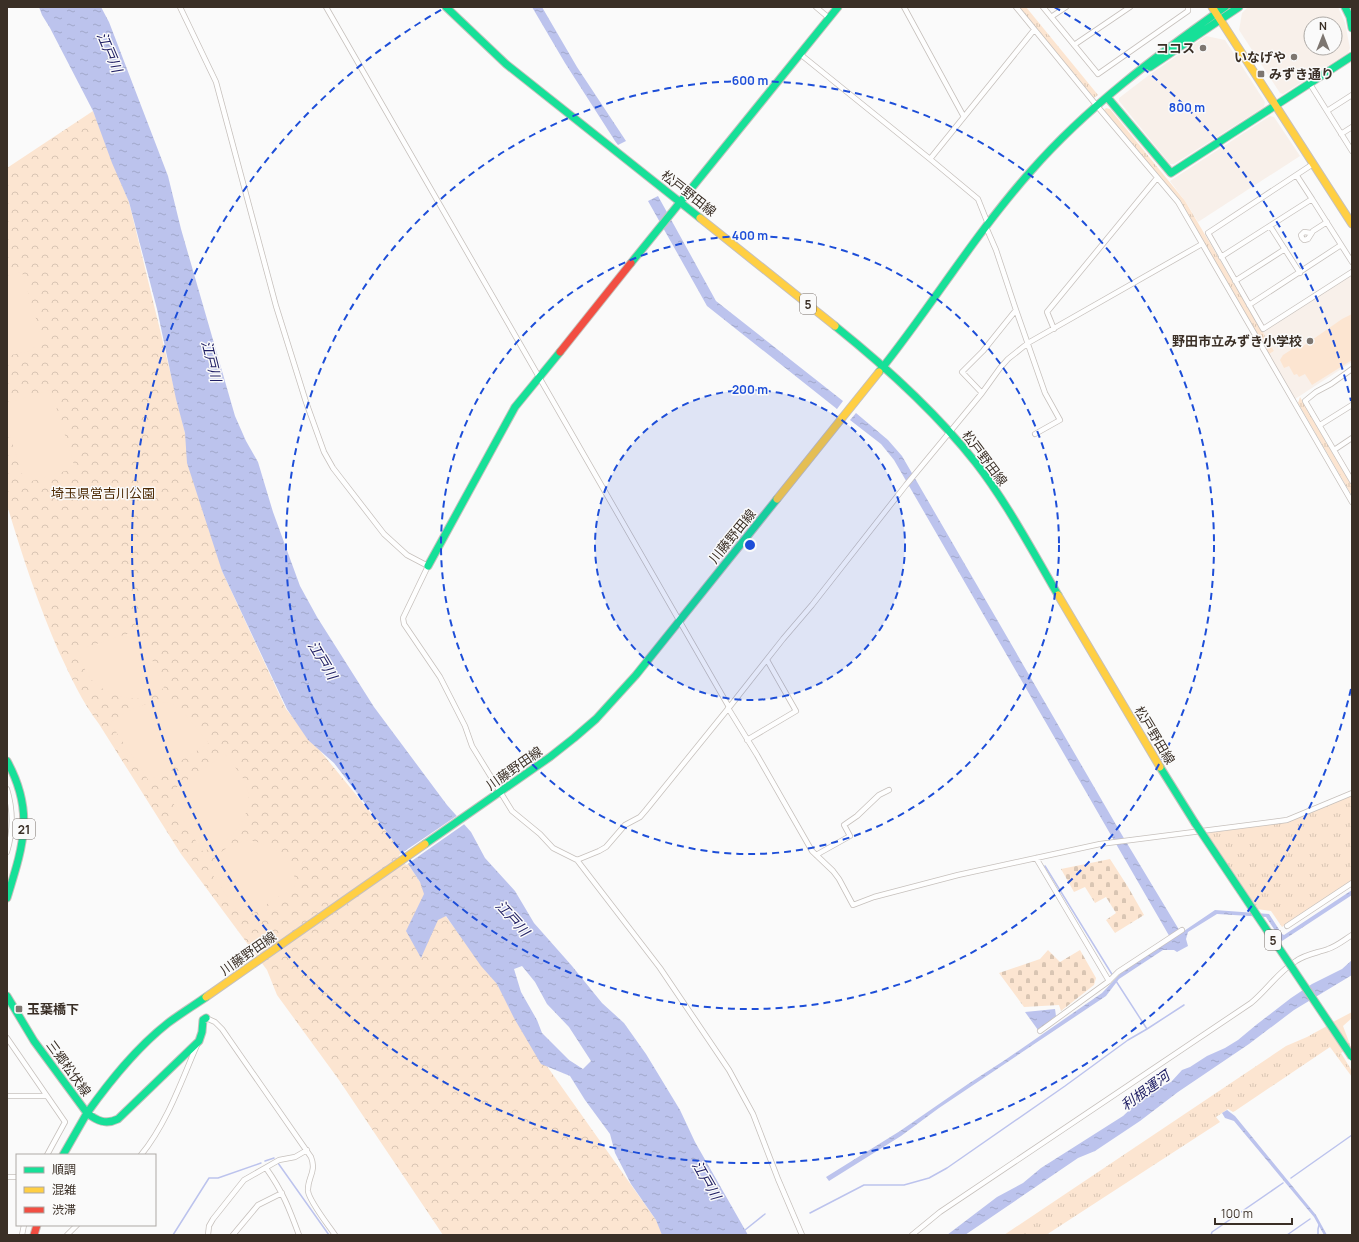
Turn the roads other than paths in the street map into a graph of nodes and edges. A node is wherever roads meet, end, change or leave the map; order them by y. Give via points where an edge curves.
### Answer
1 (180, 7) edge
2 (326, 7) edge
3 (446, 7) edge
4 (816, 7) edge
5 (838, 7) edge
6 (904, 7) edge
7 (1016, 7) edge
8 (1043, 7) edge
9 (1066, 7) edge
10 (1130, 7) edge
11 (1188, 7) edge
12 (1225, 7) edge
13 (1239, 7) edge
14 (1346, 7) edge
15 (1216, 13) edge
16 (1052, 17) junction
17 (829, 18) junction
18 (1352, 28) edge
19 (1034, 30) junction
20 (1074, 45) junction
21 (800, 54) junction
22 (1352, 56) edge
23 (1310, 84) junction
24 (1352, 95) edge
25 (1107, 97) junction
26 (1097, 106) junction
27 (1276, 106) junction
28 (1327, 111) junction
29 (964, 117) junction
30 (1352, 127) edge
31 (1341, 134) junction
32 (1352, 151) edge
33 (930, 159) junction
34 (1313, 164) junction
35 (1297, 176) junction
36 (1157, 178) junction
37 (1312, 199) junction
38 (680, 202) junction
39 (1327, 222) junction
40 (1352, 224) edge
41 (987, 226) junction
42 (1270, 226) junction
43 (1311, 233) dead end
44 (1202, 244) junction
45 (1341, 245) junction
46 (1285, 249) junction
47 (1222, 257) junction
48 (1352, 262) edge
49 (1352, 272) edge
50 (1300, 273) junction
51 (1235, 281) junction
52 (1249, 305) junction
53 (1016, 310) junction
54 (1054, 329) junction
55 (1028, 344) junction
56 (883, 366) junction
57 (1352, 369) edge
58 (539, 378) junction
59 (982, 393) junction
60 (1352, 405) edge
61 (1320, 425) junction
62 (950, 432) junction
63 (1035, 434) dead end
64 (1352, 438) edge
65 (1334, 450) junction
66 (1350, 474) edge
67 (1352, 481) edge
68 (1352, 502) edge
69 (428, 566) junction
70 (679, 621) junction
71 (767, 660) junction
72 (729, 708) junction
73 (747, 740) junction
74 (7, 761) edge
75 (7, 789) edge
76 (889, 790) dead end
77 (1352, 793) edge
78 (498, 794) junction
79 (7, 852) edge
80 (816, 855) junction
81 (1036, 858) junction
82 (578, 860) junction
83 (1352, 883) edge
84 (7, 898) edge
85 (1287, 926) dead end
86 (1182, 930) dead end
87 (1352, 935) edge
88 (1109, 980) junction
89 (7, 996) edge
90 (206, 1018) joint
91 (1040, 1031) dead end
92 (7, 1038) edge
93 (199, 1041) junction
94 (1352, 1057) edge
95 (7, 1096) edge
96 (47, 1096) junction
97 (87, 1113) junction
98 (307, 1150) junction
99 (48, 1154) edge
100 (64, 1154) edge
101 (142, 1154) edge
102 (266, 1168) junction
103 (282, 1193) junction
104 (76, 1226) edge
105 (67, 1235) edge
106 (208, 1235) edge
107 (233, 1235) edge
108 (299, 1235) edge
109 (335, 1235) edge
110 (802, 1235) edge
111 (912, 1235) edge

1 - 69 street via 216,82 276,306 324,452 333,468 384,534 408,555
2 - 58 street
3 - 38 main road, 松戸野田線 / 5 via 506,64
4 - 17 street
5 - 17 main road
6 - 29 street
7 - 19 street
8 - 16 street
9 - 16 street
10 - 20 street
11 - 20 street via 1188,11 1098,74
12 - 15 main road
13 - 15 main road
14 - 18 main road
15 - 25 main road, 川藤野田線
15 - 27 main road
16 - 20 street
17 - 21 main road
19 - 26 street
19 - 29 street
21 - 33 street
21 - 38 main road
22 - 23 main road
23 - 27 main road
23 - 28 street
24 - 28 street
25 - 26 main road, 川藤野田線
25 - 27 main road via 1171,173
26 - 36 street
26 - 41 main road, 川藤野田線 via 1040,162
27 - 34 main road
28 - 31 street
29 - 33 street
30 - 31 street
31 - 32 street
33 - 41 street via 978,200
34 - 35 street
34 - 40 main road
35 - 37 street
35 - 47 street via 1208,233
36 - 44 street via 1178,202
36 - 54 street via 1047,312
37 - 39 street
37 - 42 street
38 - 56 main road, 松戸野田線 / 5
38 - 58 main road
39 - 43 street
39 - 45 street
41 - 53 street
41 - 56 main road, 川藤野田線
42 - 46 street
42 - 47 street
44 - 54 street
44 - 68 street
45 - 48 street
45 - 50 street
46 - 50 street
46 - 51 street
47 - 51 street
49 - 52 street via 1263,329
50 - 52 street
51 - 52 street
53 - 55 street
53 - 59 street via 962,372
54 - 55 street
55 - 59 street via 1008,359
55 - 63 street via 1045,394 1060,420
56 - 62 main road, 松戸野田線 / 5
56 - 70 main road, 川藤野田線
57 - 61 street via 1305,401
58 - 69 main road via 506,422
58 - 70 street
59 - 62 street
60 - 61 street
61 - 65 street
62 - 71 street
62 - 94 main road, 松戸野田線 / 5, bridge via 977,464 1008,510 1195,823
64 - 65 street
65 - 66 street
66 - 67 street
69 - 78 street via 402,620 440,677
70 - 72 street
70 - 78 main road, 川藤野田線 via 590,725 567,745
71 - 72 street
71 - 73 street via 796,710
72 - 73 street
72 - 82 street via 640,817 625,825 606,847
73 - 80 street
74 - 84 main road, 21 via 20,789 24,817 22,850
75 - 79 street via 11,820
76 - 80 street via 879,795 844,825 850,836
77 - 81 street via 1287,820 1112,842
78 - 82 street via 549,845
78 - 97 main road, 川藤野田線 via 156,1033 100,1093
80 - 81 street via 839,879 853,905 916,885
81 - 88 street
82 - 110 street via 660,968 738,1084 753,1114
83 - 85 street
86 - 88 street
87 - 111 street via 1335,946 1297,960 1275,977 1251,1003 940,1212
88 - 91 street
89 - 97 main road, 三郷松伏線 via 27,1030
90 - 93 main road via 203,1020
90 - 98 street via 222,1029
92 - 96 street
93 - 97 main road via 118,1120 112,1123 102,1122
93 - 101 street via 168,1112
95 - 96 street
96 - 99 street via 65,1122
97 - 100 main road, 三郷松伏線
98 - 102 street via 295,1157 279,1160
98 - 109 street via 314,1163 308,1185 309,1194
102 - 103 street
102 - 106 street via 242,1182 213,1219
103 - 107 street via 258,1205
103 - 108 street
104 - 105 street

